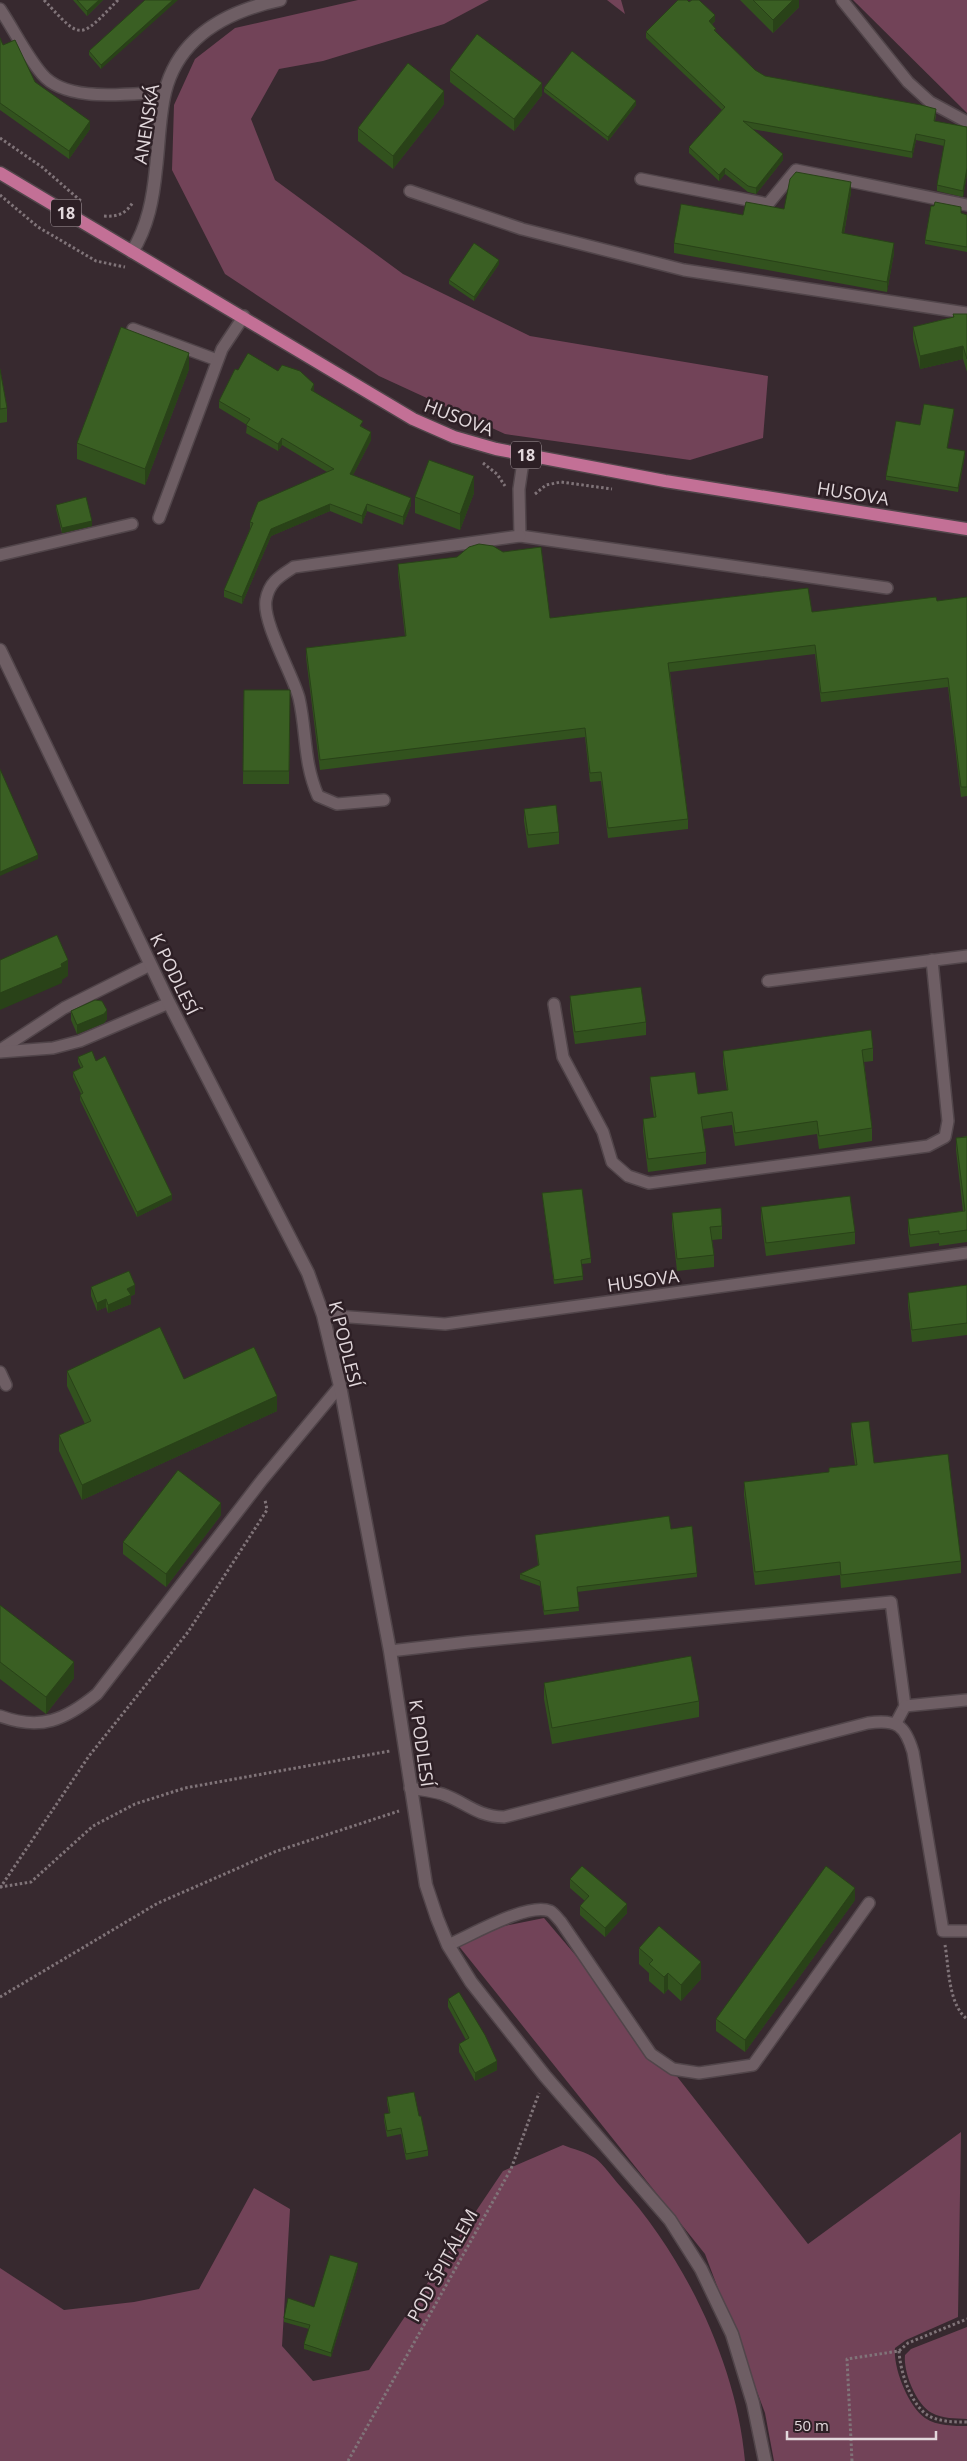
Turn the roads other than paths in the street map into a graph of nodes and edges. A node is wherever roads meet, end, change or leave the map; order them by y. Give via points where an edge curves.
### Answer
1 (280, 0) edge
2 (842, 0) edge
3 (0, 9) edge
4 (165, 92) junction
5 (967, 122) edge
6 (0, 173) edge
7 (641, 179) dead end
8 (410, 191) dead end
9 (967, 205) edge
10 (132, 252) junction
11 (967, 314) edge
12 (244, 316) junction
13 (133, 330) edge
14 (218, 360) junction
15 (524, 455) junction
16 (159, 518) dead end
17 (132, 524) dead end
18 (967, 529) edge
19 (520, 536) junction
20 (0, 556) edge
21 (887, 588) dead end
22 (0, 650) edge
23 (384, 800) dead end
24 (967, 956) edge
25 (932, 960) junction
26 (150, 965) junction
27 (768, 981) dead end
28 (168, 1002) junction
29 (554, 1004) dead end
30 (0, 1051) edge
31 (967, 1254) edge
32 (323, 1315) junction
33 (0, 1372) edge
34 (6, 1385) dead end
35 (340, 1386) junction
36 (390, 1651) junction
37 (966, 1700) dead end
38 (905, 1706) junction
39 (0, 1716) edge
40 (896, 1723) junction
41 (410, 1788) junction
42 (868, 1903) dead end
43 (967, 1931) edge
44 (448, 1946) junction
45 (765, 2461) edge

1 - 4 street, ANENSKÁ via 232,14 207,28 191,42 177,63
2 - 5 lane via 908,82 930,102
3 - 4 lane via 43,76 61,89 84,94
4 - 10 street, ANENSKÁ via 153,198 143,234
6 - 10 main road, HUSOVA / 18
7 - 9 lane via 768,204 796,170
8 - 11 lane via 522,229 684,270
10 - 12 main road, HUSOVA / 18
12 - 14 lane
12 - 15 main road, HUSOVA / 18 via 413,419 454,437
13 - 14 lane
14 - 16 lane
15 - 18 main road, HUSOVA / 18
15 - 19 lane via 519,489
17 - 20 lane
19 - 21 lane
19 - 23 lane via 294,566 273,581 266,602 271,628 299,698 309,776 318,796 337,804
22 - 26 street, K PODLESÍ
24 - 25 lane
25 - 27 lane
25 - 29 lane via 948,1121 945,1137 928,1146 649,1182 628,1176 612,1162 603,1132 563,1057
26 - 28 street, K PODLESÍ
26 - 30 lane via 64,1008
28 - 30 lane via 80,1041 53,1048
28 - 32 street, K PODLESÍ via 308,1274
31 - 32 lane, HUSOVA via 445,1324
32 - 35 street, K PODLESÍ
33 - 34 lane
35 - 36 street, K PODLESÍ
35 - 39 lane via 262,1480 97,1694 76,1711 54,1721 36,1724
36 - 38 lane via 891,1602
36 - 41 street, K PODLESÍ
37 - 38 lane
38 - 40 lane
40 - 41 lane via 868,1723 504,1817 473,1811 442,1794
40 - 43 lane via 908,1735 913,1752 943,1931
41 - 44 street, K PODLESÍ via 426,1885
42 - 44 lane via 753,2065 699,2073 673,2069 651,2054 561,1922 550,1911 535,1909 522,1912
44 - 45 street, K PODLESÍ via 470,1982 545,2076 670,2220 701,2269 732,2334 753,2403

